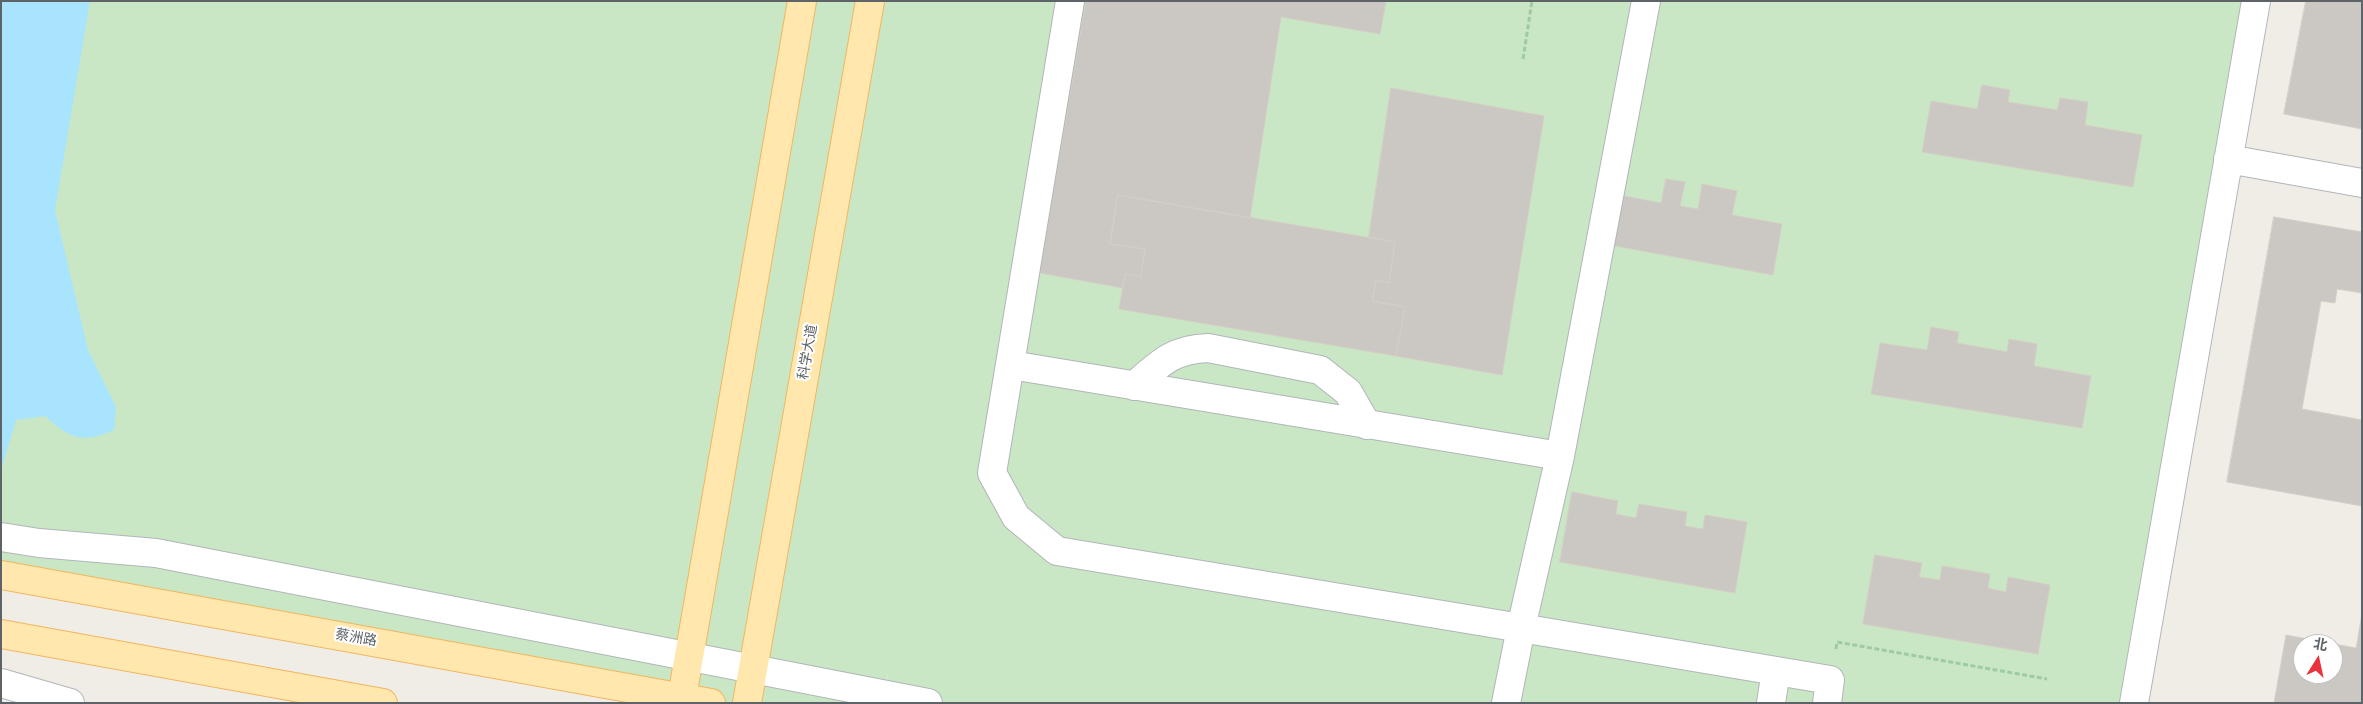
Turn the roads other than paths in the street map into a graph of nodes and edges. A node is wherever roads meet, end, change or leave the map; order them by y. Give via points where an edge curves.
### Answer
1 (802, 1) edge
2 (870, 1) edge
3 (1070, 1) edge
4 (1646, 1) edge
5 (2256, 1) edge
6 (2228, 159) junction
7 (2362, 182) edge
8 (1010, 365) junction
9 (1134, 386) junction
10 (1367, 424) junction
11 (1560, 456) junction
12 (1, 536) edge
13 (1, 575) edge
14 (1521, 628) junction
15 (12, 636) edge
16 (689, 657) junction
17 (752, 670) junction
18 (1776, 671) junction
19 (6, 684) edge
20 (1829, 691) edge
21 (682, 700) edge
22 (70, 703) edge
23 (383, 703) edge
24 (711, 703) edge
25 (747, 703) edge
26 (928, 703) edge
27 (1506, 703) edge
28 (1771, 703) edge
29 (2134, 703) edge

1 - 16 main road
2 - 17 main road, 科学大道
3 - 8 street
4 - 11 street
5 - 6 street
6 - 7 street
6 - 29 street
8 - 9 street
8 - 14 street via 992,474 1016,517 1057,551
9 - 10 street
9 - 10 street via 1165,359 1194,349 1208,348 1320,370 1348,392
10 - 11 street
11 - 14 street
12 - 16 street via 38,543 156,553
13 - 21 main road, 蔡洲路
14 - 18 street
14 - 27 street
15 - 23 main road
16 - 17 street
16 - 21 main road
17 - 25 main road, 科学大道
17 - 26 street
18 - 20 street
18 - 28 street
19 - 22 street
21 - 24 main road, 蔡洲路

